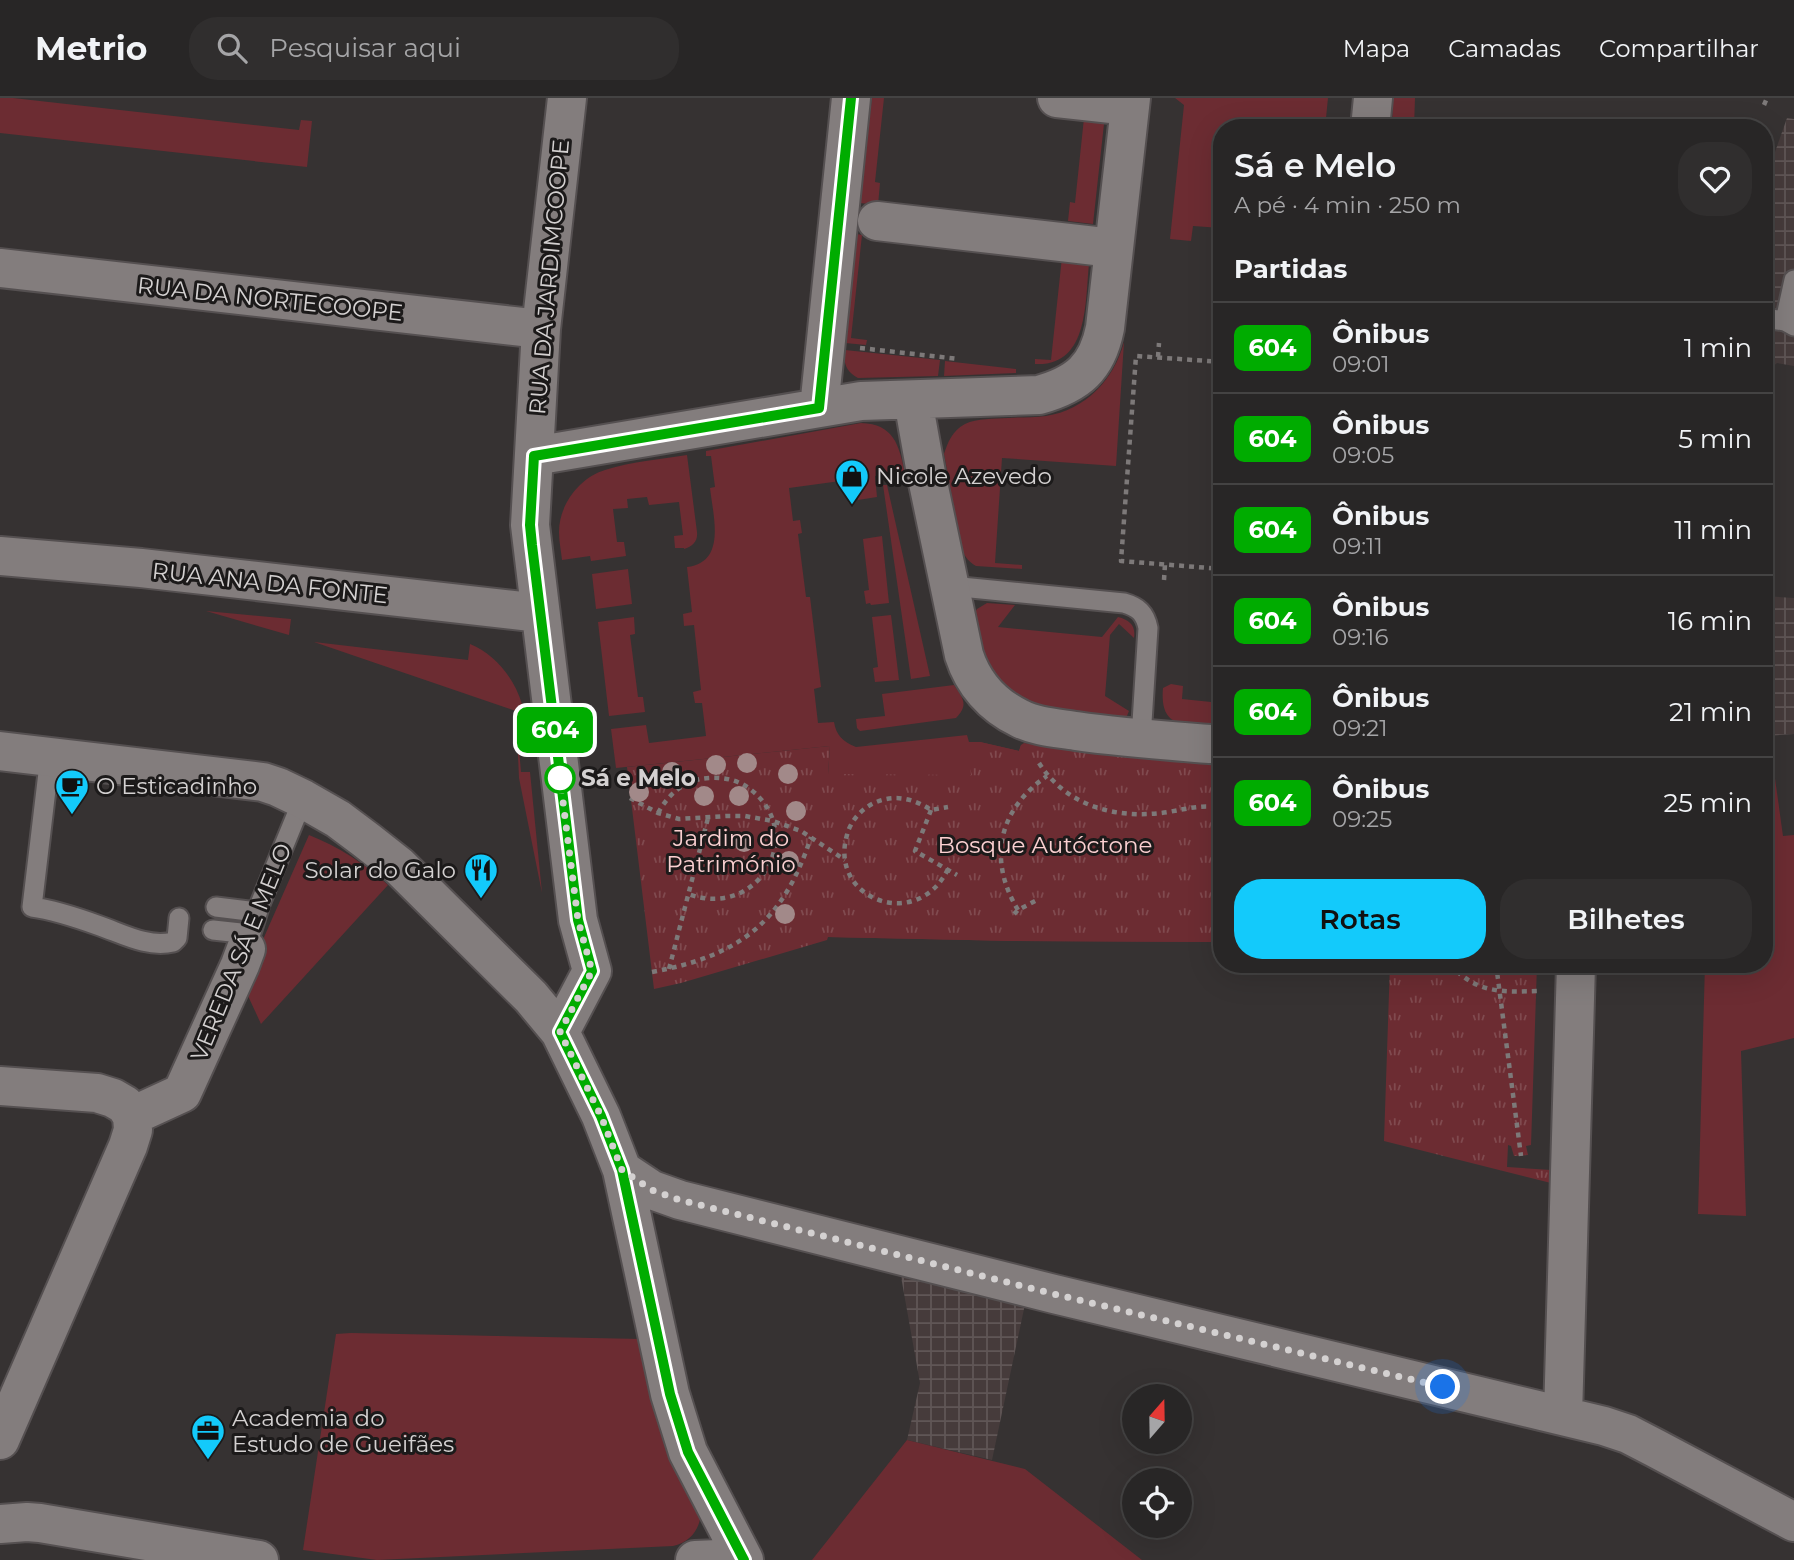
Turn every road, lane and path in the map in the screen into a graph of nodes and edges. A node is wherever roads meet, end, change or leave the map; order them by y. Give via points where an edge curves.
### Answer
1 (566, 98) edge
2 (851, 98) edge
3 (1057, 98) edge
4 (1373, 98) edge
5 (1767, 98) edge
6 (1130, 102) edge
7 (1764, 105) dead end
8 (1371, 119) edge
9 (877, 221) dead end
10 (1113, 248) junction
11 (0, 268) edge
12 (1794, 280) edge
13 (1789, 324) edge
14 (541, 329) junction
15 (1159, 342) dead end
16 (857, 347) dead end
17 (1158, 358) junction
18 (968, 360) dead end
19 (1213, 361) edge
20 (913, 400) junction
21 (819, 408) junction
22 (534, 456) junction
23 (0, 556) edge
24 (1165, 564) junction
25 (1213, 568) edge
26 (1164, 580) dead end
27 (951, 586) junction
28 (540, 613) junction
29 (1140, 738) junction
30 (1213, 744) edge
31 (0, 751) edge
32 (50, 756) junction
33 (631, 798) dead end
34 (303, 799) junction
35 (948, 807) dead end
36 (1213, 807) edge
37 (931, 810) junction
38 (658, 813) junction
39 (708, 818) junction
40 (773, 821) junction
41 (811, 837) junction
42 (845, 860) junction
43 (948, 869) junction
44 (957, 875) dead end
45 (688, 894) junction
46 (1039, 899) dead end
47 (219, 914) dead end
48 (179, 918) dead end
49 (247, 933) junction
50 (669, 969) junction
51 (652, 972) dead end
52 (1460, 973) edge
53 (1497, 973) edge
54 (1576, 973) edge
55 (1536, 991) dead end
56 (1500, 992) junction
57 (560, 1032) junction
58 (0, 1086) edge
59 (132, 1116) junction
60 (1521, 1156) dead end
61 (622, 1170) junction
62 (1563, 1416) junction
63 (0, 1440) edge
64 (1794, 1522) edge
65 (0, 1524) edge
66 (744, 1559) edge
67 (259, 1560) edge
68 (695, 1560) edge

1 - 14 street, RUA DA JARDIMCOOPE
2 - 21 street
3 - 6 street
4 - 8 street
5 - 7 path
6 - 10 street
9 - 10 street
10 - 20 street via 1101,347 1094,361 1072,382 1039,395
11 - 14 street, RUA DA NORTECOOPE
12 - 13 lane
14 - 22 street, RUA DA JARDIMCOOPE
15 - 17 path
16 - 18 path
17 - 19 path
17 - 24 path via 1136,356 1121,561
20 - 21 street
20 - 27 street
21 - 22 street
22 - 28 street, RUA DA JARDIMCOOPE via 530,525
23 - 28 street, RUA ANA DA FONTE
24 - 25 path
24 - 26 path
27 - 29 street via 968,668 994,702 1033,724
27 - 29 lane via 1124,603 1138,609 1148,628
28 - 57 street, RUA DA JARDIMCOOPE via 578,920 592,971
29 - 30 street
31 - 32 street
32 - 34 street via 263,782
32 - 48 lane via 32,907 148,943 173,942
33 - 38 path
34 - 49 lane, VEREDA SÁ E MELO
34 - 57 street via 338,819 399,866 531,997
35 - 37 path
36 - 46 path via 1152,814 1104,810 1073,798 1045,773 1020,800 1007,823 1001,861 1016,912
37 - 42 path via 906,798 870,805 847,833
37 - 43 path via 915,852
38 - 39 path via 679,819
38 - 40 path via 680,787 701,779 724,778 755,793
39 - 40 path
39 - 45 path
40 - 41 path
40 - 45 path via 771,860 754,885 728,898
41 - 42 path
41 - 50 path via 795,880 755,930 723,951
42 - 43 path via 860,889 889,903 921,899 940,884
43 - 44 path
45 - 50 path
47 - 49 lane
49 - 59 street, VEREDA SÁ E MELO via 240,965 182,1093
50 - 51 path
52 - 56 path
53 - 56 path
54 - 62 street
55 - 56 path
56 - 60 path
57 - 61 street
58 - 59 street via 106,1095 125,1105
59 - 63 street via 128,1146
61 - 62 street via 652,1190 680,1200
61 - 66 street via 684,1440
62 - 64 street via 1628,1434
65 - 67 street via 40,1522
66 - 68 street

